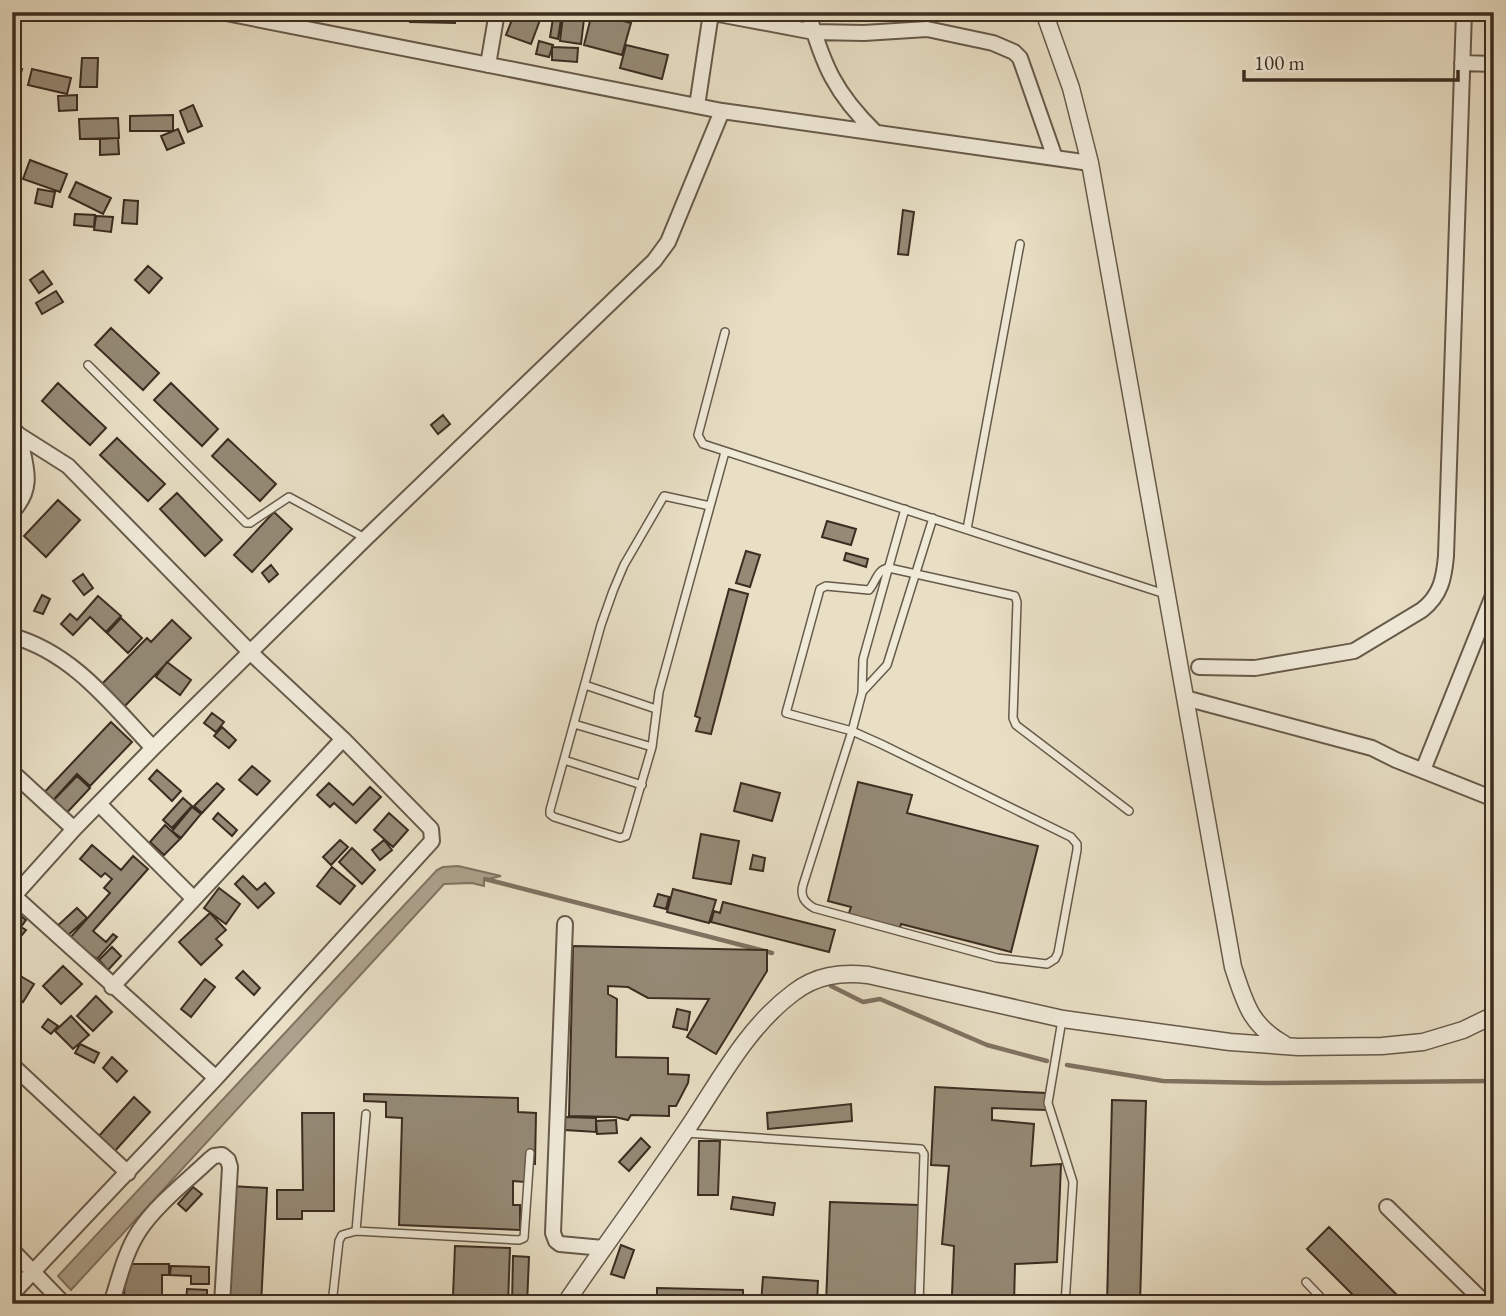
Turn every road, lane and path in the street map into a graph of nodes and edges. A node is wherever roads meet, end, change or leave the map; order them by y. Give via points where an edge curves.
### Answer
1 (221, 12) edge
2 (497, 12) edge
3 (808, 12) edge
4 (925, 12) edge
5 (1044, 12) edge
6 (1464, 12) edge
7 (709, 13) edge
8 (926, 29) junction
9 (814, 32) junction
10 (1462, 63) junction
11 (1494, 64) edge
12 (488, 65) junction
13 (697, 106) junction
14 (722, 111) junction
15 (875, 132) junction
16 (1055, 158) junction
17 (1090, 163) junction
18 (1020, 244) dead end
19 (725, 332) dead end
20 (88, 365) dead end
21 (15, 431) edge
22 (725, 452) junction
23 (710, 506) junction
24 (905, 509) junction
25 (12, 512) edge
26 (933, 518) junction
27 (967, 529) junction
28 (366, 538) junction
29 (889, 568) junction
30 (914, 573) junction
31 (1494, 593) edge
32 (1166, 594) junction
33 (12, 636) edge
34 (251, 653) junction
35 (1199, 667) dead end
36 (585, 685) junction
37 (862, 693) junction
38 (1185, 698) junction
39 (656, 709) junction
40 (574, 724) junction
41 (852, 731) junction
42 (342, 739) junction
43 (652, 747) junction
44 (153, 748) junction
45 (564, 760) junction
46 (1423, 770) junction
47 (15, 779) edge
48 (642, 785) junction
49 (1494, 799) edge
50 (99, 804) junction
51 (1129, 811) dead end
52 (74, 830) junction
53 (13, 897) edge
54 (193, 898) junction
55 (565, 924) dead end
56 (112, 987) junction
57 (1494, 1015) edge
58 (1063, 1019) junction
59 (1286, 1045) junction
60 (12, 1065) edge
61 (216, 1078) junction
62 (366, 1114) dead end
63 (685, 1133) junction
64 (530, 1153) dead end
65 (128, 1173) junction
66 (1387, 1207) dead end
67 (356, 1231) junction
68 (603, 1248) junction
69 (12, 1250) edge
70 (35, 1272) junction
71 (1306, 1282) dead end
72 (12, 1294) edge
73 (63, 1303) edge
74 (111, 1304) edge
75 (222, 1304) edge
76 (332, 1304) edge
77 (565, 1304) edge
78 (919, 1304) edge
79 (1065, 1304) edge
80 (1327, 1304) edge
81 (1486, 1304) edge

1 - 12 street
2 - 12 street
3 - 9 street
4 - 8 street
5 - 17 street
6 - 10 street
7 - 9 street
7 - 13 street
8 - 9 street
8 - 16 street via 993,43 1020,58
9 - 15 street via 834,84
10 - 11 street
10 - 35 street via 1446,556 1439,592 1422,610 1354,651 1255,668
12 - 13 street
13 - 14 street
14 - 15 street
14 - 28 street via 668,242 654,261
15 - 16 street
16 - 17 street
17 - 32 street
18 - 27 lane
19 - 22 lane via 698,435 704,444
20 - 28 lane via 246,523 289,497
21 - 25 street via 28,482
21 - 34 street via 68,466
22 - 23 lane
22 - 24 lane
23 - 36 lane via 668,496 661,499 613,591
23 - 39 lane
24 - 26 lane
24 - 29 lane
26 - 27 lane
26 - 30 lane
27 - 32 lane
28 - 34 street
29 - 30 lane
29 - 37 lane via 863,659
29 - 41 lane via 879,572 869,590 820,589 786,711 787,715
30 - 37 lane via 887,665
30 - 51 lane via 1015,596 1016,725
31 - 46 street
32 - 38 street
33 - 44 street via 47,649 76,669
34 - 42 street
34 - 44 street
36 - 39 lane
36 - 40 lane
37 - 41 lane
38 - 46 street via 1372,748
38 - 59 street via 1233,968 1256,1023
39 - 43 lane
40 - 43 lane
40 - 45 lane
41 - 41 lane via 1074,840 1077,850 1055,960 1040,964 997,958 808,904 801,892
42 - 54 street
42 - 61 street via 431,829 432,841
43 - 48 lane
44 - 50 street
45 - 48 lane
45 - 48 lane via 550,810 554,817 623,838
46 - 49 street
47 - 52 street
50 - 52 street
50 - 54 street
52 - 53 street
53 - 56 street
54 - 56 street
55 - 68 street via 553,1233 560,1244
56 - 61 street
57 - 59 street via 1450,1035 1411,1044
58 - 59 street via 1230,1042
58 - 63 street via 869,975 845,972 827,976 795,991 761,1020
58 - 79 lane via 1048,1103 1073,1182
60 - 65 street
61 - 65 street
62 - 67 lane
63 - 68 street
63 - 78 lane via 920,1149 924,1154
64 - 67 lane via 524,1238
65 - 70 street
66 - 81 street
67 - 76 lane via 342,1235 339,1241
68 - 77 street
69 - 70 street
70 - 72 street
70 - 73 street
71 - 80 lane
74 - 75 street via 138,1232 209,1160 222,1155 230,1167

